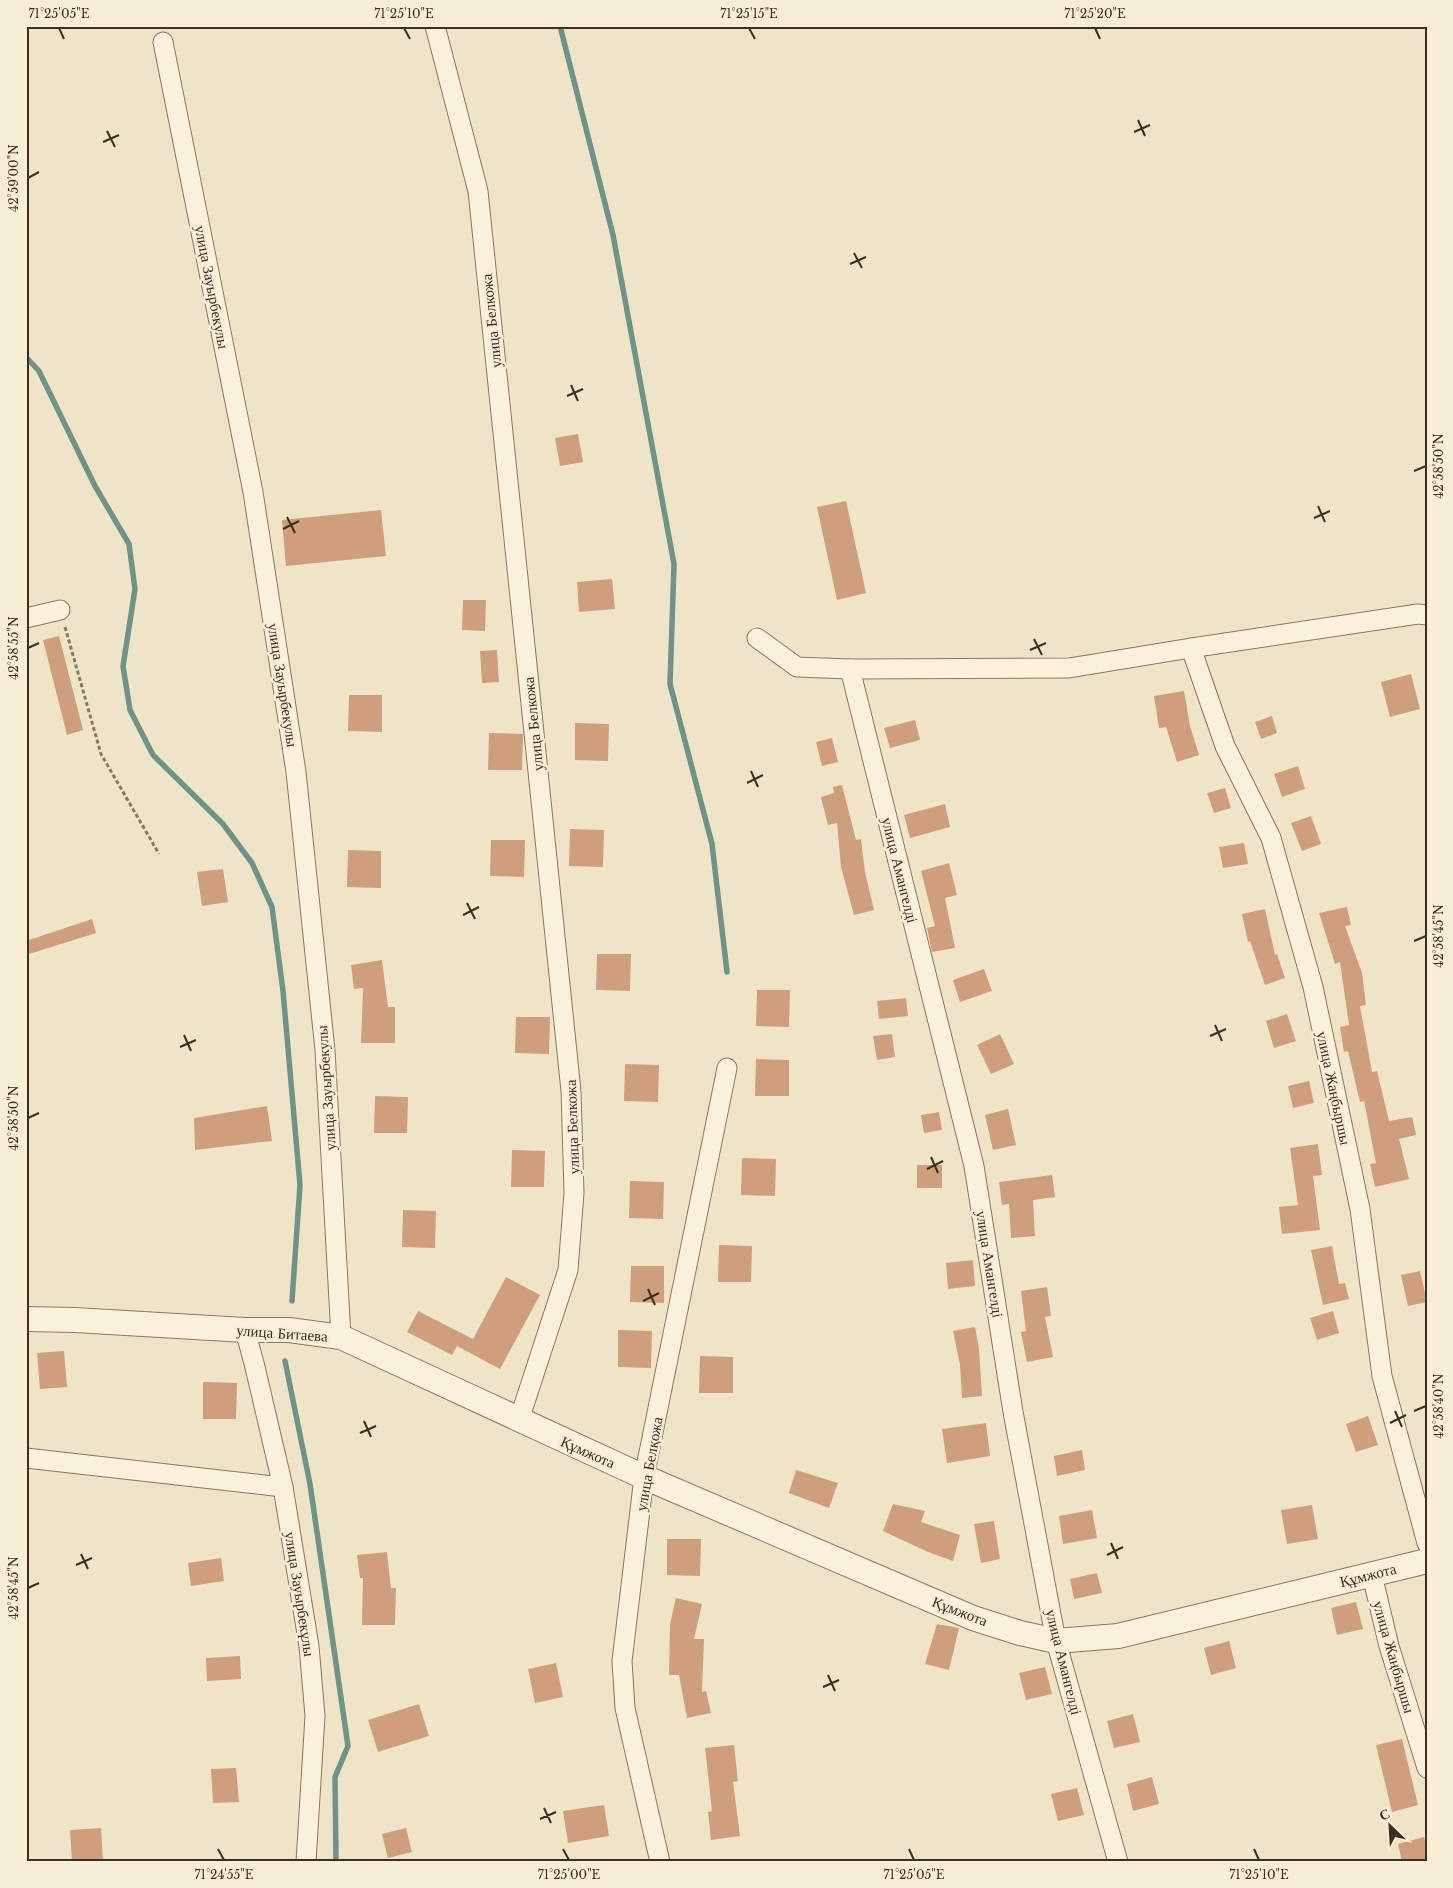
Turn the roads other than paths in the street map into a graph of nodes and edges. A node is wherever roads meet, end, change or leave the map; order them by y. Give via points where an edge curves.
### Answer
1 (435, 26) edge
2 (162, 42) dead end
3 (60, 610) road end
4 (1427, 615) edge
5 (26, 618) edge
6 (757, 638) dead end
7 (1191, 648) junction
8 (850, 669) junction
9 (727, 1068) dead end
10 (26, 1319) edge
11 (245, 1330) junction
12 (341, 1337) junction
13 (519, 1420) junction
14 (26, 1458) edge
15 (644, 1477) junction
16 (283, 1487) junction
17 (1427, 1543) edge
18 (1427, 1561) edge
19 (1372, 1575) junction
20 (1056, 1642) junction
21 (1427, 1768) edge
22 (306, 1862) edge
23 (660, 1862) edge
24 (1118, 1862) edge

1 - 13 street, улица Белкожа via 478,191 571,1091 574,1193 568,1270
2 - 12 street, улица Зауырбекулы via 254,492 296,772 325,1050
3 - 5 street
4 - 7 street
6 - 8 street via 797,668
7 - 8 street via 1069,668
7 - 17 street, улица Жаңбыршы via 1225,746 1271,838 1313,987 1360,1209 1382,1376
8 - 20 street, улица Амангелді via 974,1166 1013,1412
9 - 15 street, улица Белқожа
10 - 11 street, улица Битаева
11 - 12 street, улица Битаева via 289,1330
11 - 16 street, улица Зауырбекұлы
12 - 13 street, улица Битаева
13 - 15 street, Құмжота
14 - 16 street
15 - 20 street, Құмжота via 973,1618
15 - 23 street, улица Белқожа via 622,1661 625,1708
16 - 22 street, улица Зауырбекұлы via 310,1646 315,1716
18 - 19 street, Құмжота
19 - 20 street, Құмжота via 1118,1636
19 - 21 street, улица Жаңбыршы via 1389,1646
20 - 24 street, улица Амангелді

